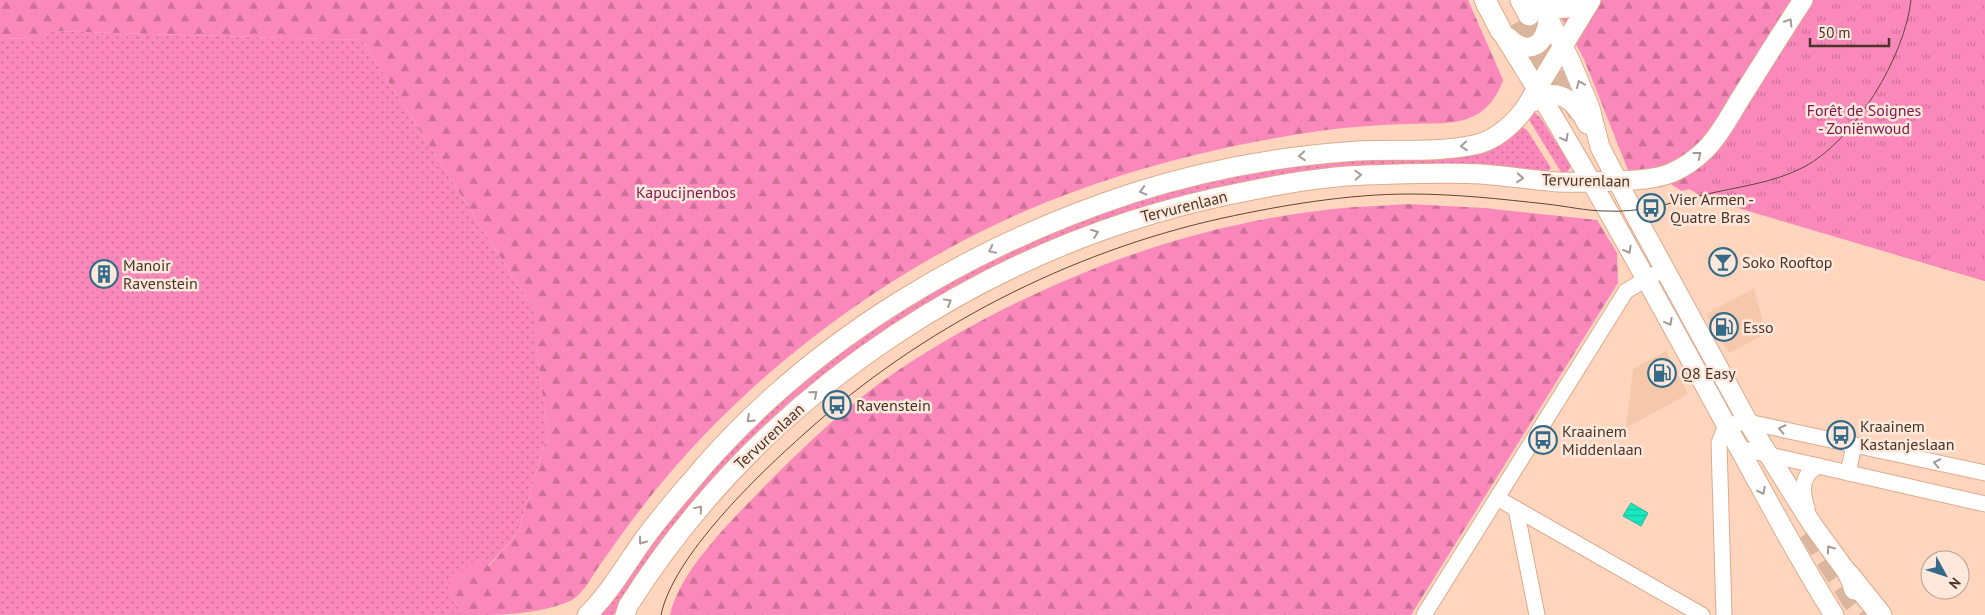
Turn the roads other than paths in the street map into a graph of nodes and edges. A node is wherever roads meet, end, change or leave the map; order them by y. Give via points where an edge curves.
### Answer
1 (1485, 0) edge
2 (1501, 0) edge
3 (1581, 0) edge
4 (1590, 0) edge
5 (1803, 0) edge
6 (1527, 13) edge
7 (1563, 46) junction
8 (1539, 92) junction
9 (1600, 147) junction
10 (1655, 178) junction
11 (1617, 181) junction
12 (1590, 183) junction
13 (1633, 211) junction
14 (1664, 269) junction
15 (1645, 280) junction
16 (1748, 422) junction
17 (1726, 425) junction
18 (1854, 445) junction
19 (1739, 448) junction
20 (1768, 454) junction
21 (1819, 466) junction
22 (1848, 473) junction
23 (1985, 473) edge
24 (1497, 498) junction
25 (1985, 504) edge
26 (1516, 509) junction
27 (1812, 524) junction
28 (1849, 575) junction
29 (587, 615) edge
30 (625, 615) edge
31 (1424, 615) edge
32 (1537, 615) edge
33 (1702, 615) edge
34 (1724, 615) edge
35 (1834, 615) edge
36 (1870, 615) edge
37 (1881, 615) edge

1 - 6 highway
2 - 6 highway
3 - 6 main road via 1565,10 1552,8
4 - 7 main road
10 -> 5 main road, Tervurenlaan via 1682,167 1707,148
6 - 7 main road
6 - 8 main road
7 - 8 main road
9 -> 7 main road via 1590,108
8 - 9 main road via 1573,102
8 -> 12 main road
8 -> 29 main road, Tervurenlaan via 1518,118 1492,138 1473,145 1292,157 1214,172 1134,193 1055,221 965,263 866,324 809,366 747,422 706,464 655,525
9 - 11 main road
10 - 11 main road, Tervurenlaan
10 - 13 main road
11 - 12 main road, Tervurenlaan
11 - 13 main road
12 -> 15 main road
30 -> 12 main road, Tervurenlaan via 668,546 724,479 766,436 881,342 933,310 1026,261 1142,216 1213,197 1292,182 1355,175 1424,173
13 - 14 main road
14 - 15 street
14 - 16 main road
15 -> 17 main road
15 - 24 street via 1626,291
16 - 17 street
18 -> 16 street
16 - 20 main road
17 - 19 main road
17 - 34 street via 1719,444
18 - 22 street
23 -> 18 street
19 - 20 street
19 -> 35 main road via 1798,558
20 - 21 street
20 - 27 main road
21 - 22 street
21 - 27 street via 1809,473 1802,487
22 - 25 street
24 - 26 street
24 - 31 street
26 - 32 street
26 - 33 street
28 -> 27 main road
28 - 36 main road via 1857,599
28 - 37 highway

